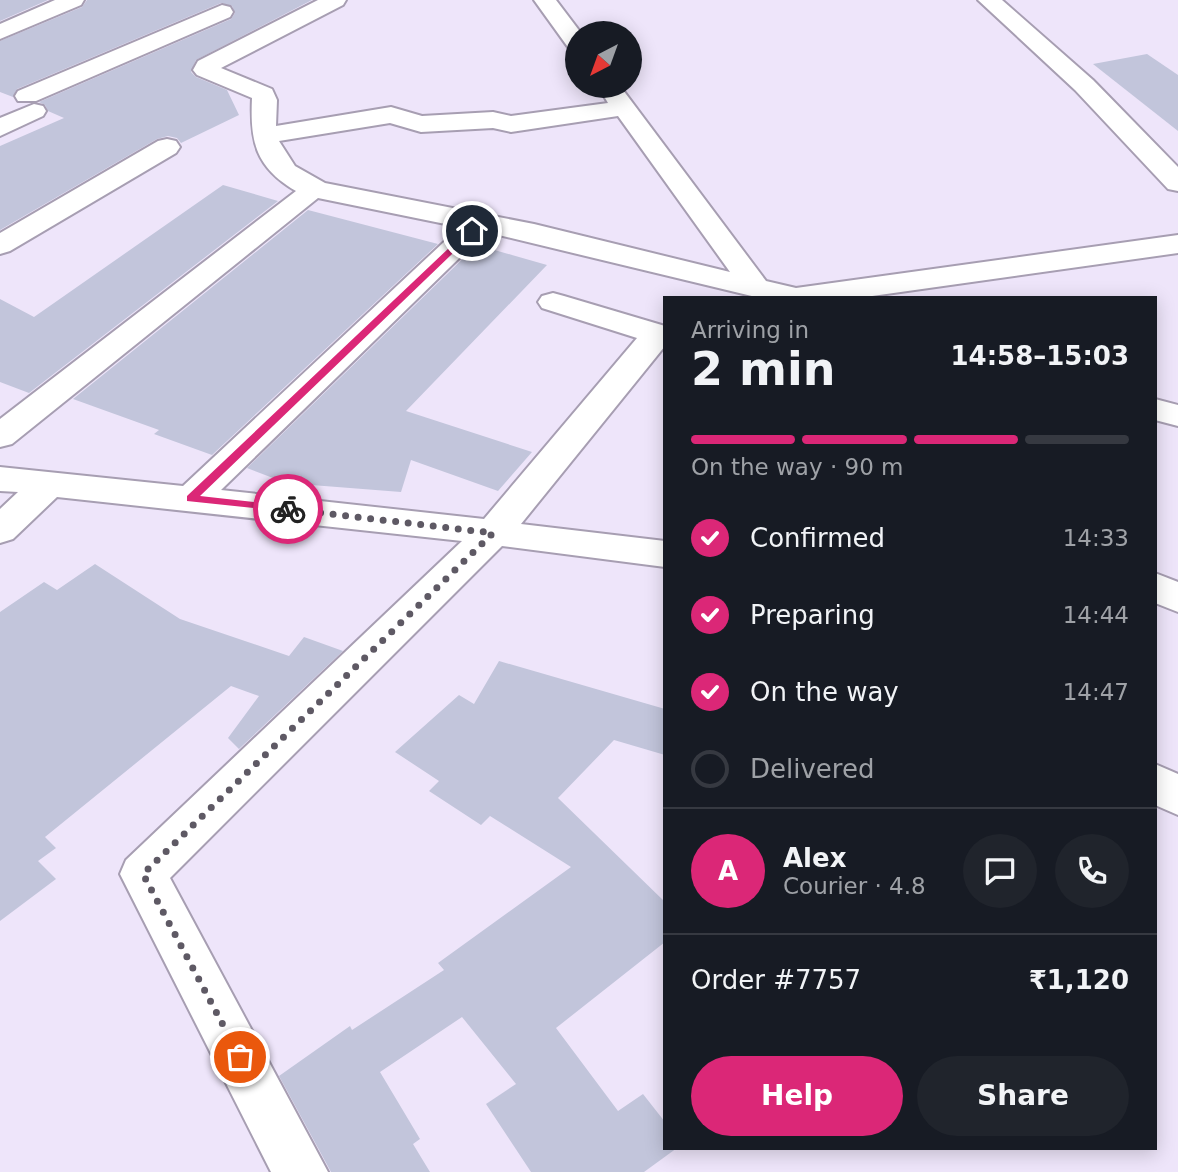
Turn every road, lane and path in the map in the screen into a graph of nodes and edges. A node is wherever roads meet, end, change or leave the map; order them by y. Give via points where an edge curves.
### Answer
1 (73, 0) edge
2 (190, 0) edge
3 (335, 0) edge
4 (545, 0) edge
5 (989, 0) edge
6 (222, 12) junction
7 (565, 27) edge
8 (275, 31) junction
9 (0, 32) edge
10 (612, 98) edge
11 (617, 98) edge
12 (0, 128) edge
13 (264, 136) junction
14 (167, 148) dead end
15 (1178, 183) edge
16 (307, 195) dead end
17 (472, 231) dead end
18 (1178, 244) edge
19 (0, 245) edge
20 (754, 285) junction
21 (794, 296) edge
22 (805, 296) edge
23 (553, 302) dead end
24 (662, 336) edge
25 (1157, 410) edge
26 (1178, 416) edge
27 (0, 436) edge
28 (0, 479) edge
29 (48, 485) junction
30 (191, 499) junction
31 (0, 530) edge
32 (493, 533) junction
33 (663, 554) edge
34 (1157, 588) edge
35 (1178, 598) edge
36 (1157, 783) edge
37 (1178, 797) edge
38 (300, 1172) edge

1 - 9 street
2 - 6 street
3 - 8 street
4 - 7 street
5 - 15 street via 1084,85
6 - 8 street
6 - 12 street via 31,104
8 - 13 street via 205,70 263,94
10 - 13 street via 511,124 494,120 421,124 391,115
11 - 20 street
13 - 20 street via 280,168 313,189 534,233
14 - 19 street
16 - 27 street
17 - 30 street
18 - 22 street
20 - 21 street
23 - 24 street
24 - 32 street
25 - 26 street
28 - 29 street
29 - 30 street
29 - 31 street
30 - 32 street
32 - 33 street
32 - 38 street via 143,874
34 - 35 street
36 - 37 street

